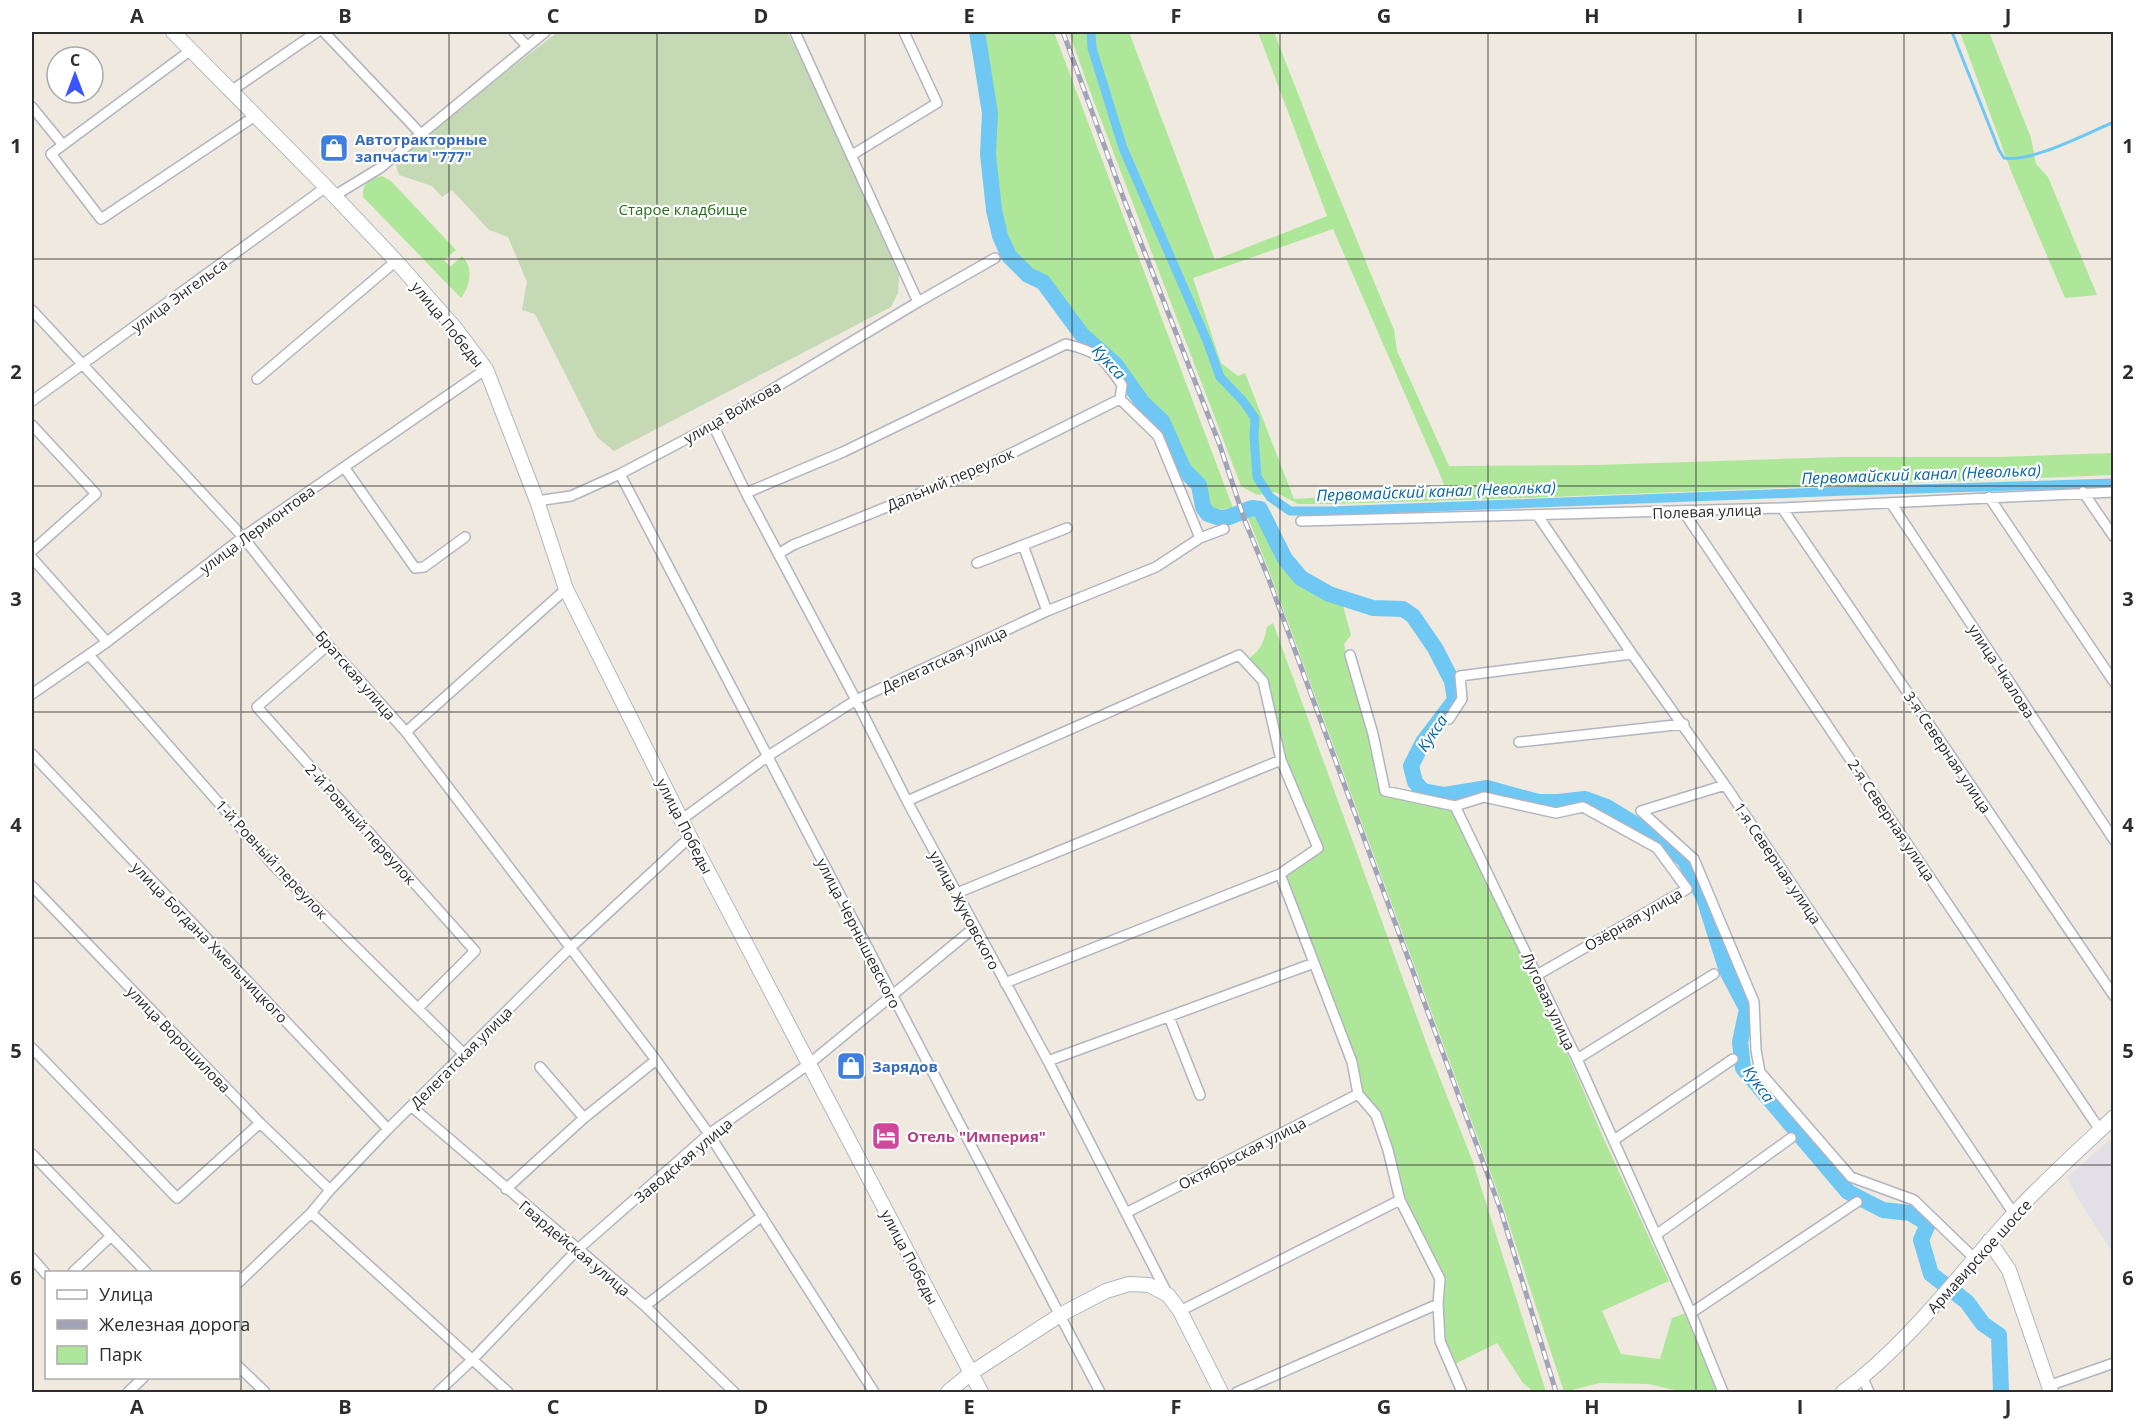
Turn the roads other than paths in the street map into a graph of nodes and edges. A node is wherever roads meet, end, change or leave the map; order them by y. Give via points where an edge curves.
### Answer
1 (173, 32) edge
2 (317, 32) edge
3 (324, 32) edge
4 (514, 32) edge
5 (545, 32) edge
6 (795, 32) edge
7 (903, 32) edge
8 (527, 46) junction
9 (191, 50) junction
10 (231, 91) junction
11 (32, 107) edge
12 (255, 116) junction
13 (420, 134) junction
14 (63, 145) junction
15 (852, 155) junction
16 (330, 192) junction
17 (995, 258) dead end
18 (396, 261) junction
19 (918, 302) junction
20 (32, 310) edge
21 (84, 364) junction
22 (486, 369) junction
23 (256, 379) dead end
24 (1120, 399) junction
25 (32, 401) edge
26 (32, 425) edge
27 (713, 425) junction
28 (344, 467) junction
29 (620, 474) junction
30 (2083, 492) junction
31 (2114, 492) edge
32 (746, 493) junction
33 (1989, 497) junction
34 (537, 501) junction
35 (1891, 502) junction
36 (1782, 508) junction
37 (1683, 511) junction
38 (1538, 516) junction
39 (1301, 521) dead end
40 (1067, 528) dead end
41 (1224, 529) dead end
42 (243, 537) junction
43 (465, 537) dead end
44 (2114, 537) edge
45 (1200, 538) junction
46 (1023, 545) junction
47 (32, 551) edge
48 (778, 554) junction
49 (32, 558) edge
50 (977, 563) dead end
51 (566, 589) junction
52 (1047, 611) junction
53 (107, 642) junction
54 (328, 645) junction
55 (1632, 654) junction
56 (89, 655) junction
57 (1350, 655) dead end
58 (2114, 682) edge
59 (32, 694) edge
60 (856, 700) junction
61 (1449, 719) dead end
62 (1684, 724) junction
63 (406, 732) junction
64 (1519, 742) dead end
65 (32, 754) edge
66 (768, 756) junction
67 (1281, 760) junction
68 (1725, 785) junction
69 (907, 801) junction
70 (1455, 806) junction
71 (681, 820) junction
72 (690, 837) junction
73 (2114, 840) edge
74 (1280, 874) junction
75 (32, 886) edge
76 (957, 893) junction
77 (975, 927) junction
78 (570, 948) junction
79 (1314, 963) junction
80 (1714, 974) dead end
81 (1537, 975) junction
82 (1005, 982) junction
83 (891, 996) junction
84 (2114, 996) edge
85 (418, 1008) junction
86 (1169, 1017) junction
87 (32, 1048) edge
88 (464, 1054) junction
89 (1576, 1059) junction
90 (1733, 1059) dead end
91 (656, 1060) junction
92 (1048, 1061) junction
93 (809, 1064) junction
94 (540, 1067) dead end
95 (1358, 1094) junction
96 (1200, 1095) dead end
97 (412, 1107) junction
98 (2114, 1117) edge
99 (584, 1118) junction
100 (260, 1123) junction
101 (388, 1129) junction
102 (2100, 1130) junction
103 (709, 1134) junction
104 (1791, 1138) dead end
105 (1614, 1140) junction
106 (32, 1154) edge
107 (506, 1189) junction
108 (330, 1190) junction
109 (1400, 1200) junction
110 (1857, 1202) dead end
111 (1126, 1213) junction
112 (311, 1214) junction
113 (2014, 1214) junction
114 (762, 1216) junction
115 (1656, 1235) junction
116 (111, 1236) junction
117 (1989, 1241) junction
118 (578, 1250) junction
119 (32, 1258) edge
120 (1974, 1258) junction
121 (74, 1271) edge
122 (145, 1271) edge
123 (45, 1274) edge
124 (240, 1281) edge
125 (1168, 1294) junction
126 (1438, 1304) junction
127 (645, 1306) junction
128 (1180, 1311) junction
129 (1691, 1313) junction
130 (1060, 1315) junction
131 (472, 1360) junction
132 (2114, 1363) edge
133 (240, 1368) edge
134 (971, 1373) junction
135 (1863, 1378) junction
136 (140, 1379) edge
137 (2050, 1389) edge
138 (128, 1392) edge
139 (265, 1392) edge
140 (438, 1392) edge
141 (508, 1392) edge
142 (734, 1392) edge
143 (874, 1392) edge
144 (948, 1392) edge
145 (981, 1392) edge
146 (1100, 1392) edge
147 (1221, 1392) edge
148 (1237, 1392) edge
149 (1462, 1392) edge
150 (1723, 1392) edge
151 (1843, 1392) edge
152 (1869, 1392) edge

1 - 9 street, улица Победы
2 - 10 street
3 - 13 street
4 - 8 street
5 - 8 street, улица Энгельса
6 - 15 street
7 - 15 street via 937,103
8 - 13 street, улица Энгельса
9 - 10 street, улица Победы
9 - 14 street
10 - 12 street, улица Победы
11 - 14 street
12 - 14 street via 100,219 51,154
12 - 16 street, улица Победы
13 - 16 street, улица Энгельса via 380,168
15 - 19 street
16 - 18 street, улица Победы
16 - 21 street, улица Энгельса
17 - 19 street, улица Войкова
18 - 22 street, улица Победы
18 - 23 street
19 - 27 street, улица Войкова
20 - 21 street, Братская улица
21 - 25 street, улица Энгельса
21 - 42 street, Братская улица
22 - 28 street, улица Лермонтова
22 - 34 street, улица Победы
24 - 32 street via 1122,385 1111,368 1092,351 1066,344 843,452
24 - 45 street via 1158,436
24 - 48 street, Дальний переулок via 978,470
26 - 47 street via 96,494
27 - 29 street, улица Войкова
27 - 32 street, улица Жуковского
28 - 42 street, улица Лермонтова
28 - 43 street via 415,567 424,567
29 - 34 street, улица Войкова via 571,496
29 - 66 street, улица Чернышевского
30 - 31 street, Полевая улица
30 - 33 street, Полевая улица
30 - 44 street
32 - 48 street, улица Жуковского
33 - 35 street, Полевая улица
33 - 58 street
34 - 51 street, улица Победы
35 - 36 street, Полевая улица
35 - 73 street, улица Чкалова
36 - 37 street, Полевая улица
36 - 84 street, 3-я Северная улица
37 - 38 street, Полевая улица
37 - 102 street, 2-я Северная улица
38 - 39 street, Полевая улица
38 - 55 street, 1-я Северная улица
40 - 46 street
41 - 45 street, Делегатская улица
42 - 53 street, улица Лермонтова
42 - 54 street, Братская улица
45 - 52 street, Делегатская улица via 1156,567
46 - 50 street
46 - 52 street
48 - 60 street, улица Жуковского
49 - 53 street
51 - 63 street
51 - 71 street, улица Победы
52 - 60 street, Делегатская улица
53 - 56 street, улица Лермонтова
54 - 63 street, Братская улица
54 - 85 street, 2-й Ровный переулок via 257,707 475,951
55 - 61 street via 1460,676 1462,699
55 - 62 street, 1-я Северная улица
56 - 59 street, улица Лермонтова
56 - 85 street, 1-й Ровный переулок via 275,867
57 - 70 street via 1385,791
60 - 66 street, Делегатская улица
60 - 69 street, улица Жуковского
62 - 64 street
62 - 68 street, 1-я Северная улица
63 - 78 street, Братская улица
65 - 101 street, улица Богдана Хмельницкого
66 - 71 street, Делегатская улица
66 - 83 street, улица Чернышевского
67 - 69 street via 1263,681 1239,655
67 - 74 street via 1318,848
67 - 76 street
68 - 113 street, 1-я Северная улица
68 - 120 street via 1641,811 1694,859 1754,1002 1760,1072 1851,1177 1914,1200
69 - 76 street, улица Жуковского
70 - 81 street, Луговая улица
70 - 81 street, Озёрная улица via 1484,797 1556,813 1583,807 1657,848 1687,889
71 - 72 street, улица Победы
72 - 78 street, Делегатская улица
72 - 93 street, улица Победы
74 - 79 street
74 - 82 street
75 - 100 street, улица Ворошилова
76 - 77 street, улица Жуковского
77 - 82 street, улица Жуковского
77 - 83 street, Заводская улица
78 - 88 street, Делегатская улица
78 - 91 street, Братская улица
79 - 86 street
79 - 95 street via 1352,1062
80 - 89 street
81 - 89 street, Луговая улица
82 - 92 street, улица Жуковского
83 - 93 street, Заводская улица
83 - 130 street, улица Чернышевского
85 - 88 street, 1-й Ровный переулок
86 - 92 street
86 - 96 street
87 - 100 street via 177,1198
88 - 97 street, Делегатская улица
89 - 105 street, Луговая улица
90 - 105 street
91 - 99 street
91 - 103 street, Братская улица
92 - 111 street, улица Жуковского
93 - 103 street, Заводская улица
93 - 134 street, улица Победы
94 - 99 street
95 - 109 street via 1376,1115
95 - 111 street, Октябрьская улица
97 - 101 street, Делегатская улица
97 - 107 street, Гвардейская улица
98 - 102 street, Армавирское шоссе
99 - 107 street
100 - 108 street, улица Ворошилова
101 - 108 street, Делегатская улица
102 - 113 street, Армавирское шоссе
103 - 114 street, Братская улица
103 - 118 street, Заводская улица
104 - 115 street
105 - 115 street, Луговая улица
106 - 116 street
107 - 118 street, Гвардейская улица
108 - 112 street, Делегатская улица
109 - 126 street via 1440,1279
109 - 128 street
110 - 129 street
111 - 125 street, улица Жуковского
112 - 124 street, Делегатская улица
112 - 131 street
113 - 117 street, Армавирское шоссе
114 - 127 street
114 - 143 street, Братская улица
115 - 129 street, Луговая улица
116 - 121 street
116 - 122 street
117 - 120 street, Армавирское шоссе
117 - 137 street via 2009,1270
118 - 127 street, Гвардейская улица
118 - 131 street, Заводская улица
119 - 123 street
120 - 135 street, Армавирское шоссе via 1941,1299
125 - 128 street, улица Жуковского
125 - 130 street via 1149,1285 1129,1284 1106,1291
126 - 148 street
126 - 149 street via 1440,1341
127 - 142 street, Гвардейская улица
128 - 147 street, улица Жуковского
129 - 150 street, Луговая улица
130 - 134 street
130 - 146 street, улица Чернышевского
131 - 140 street, Заводская улица
131 - 141 street
132 - 137 street
133 - 139 street
134 - 144 street
134 - 145 street, улица Победы
135 - 151 street, Армавирское шоссе
135 - 152 street
136 - 138 street

